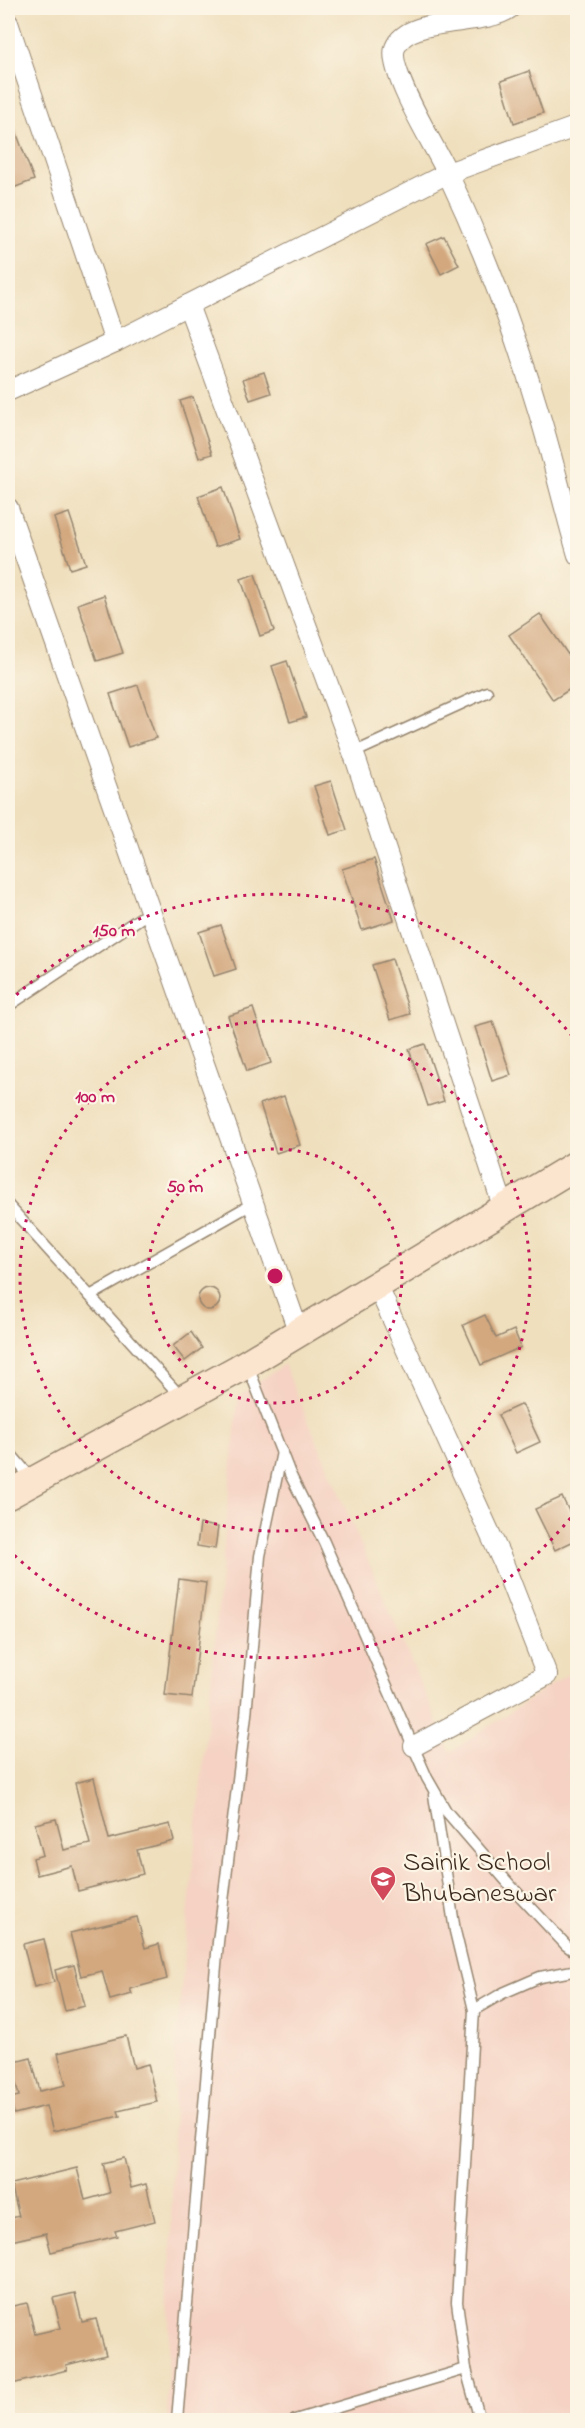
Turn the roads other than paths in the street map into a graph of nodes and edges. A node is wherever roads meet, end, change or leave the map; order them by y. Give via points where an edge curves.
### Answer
1 (510, 8) edge
2 (444, 15) edge
3 (8, 23) edge
4 (578, 126) edge
5 (448, 172) junction
6 (188, 305) junction
7 (115, 342) junction
8 (8, 391) edge
9 (8, 508) edge
10 (578, 555) edge
11 (487, 692) dead end
12 (353, 753) junction
13 (151, 911) junction
14 (8, 1006) edge
15 (578, 1164) edge
16 (252, 1204) junction
17 (8, 1205) edge
18 (504, 1209) junction
19 (377, 1285) junction
20 (90, 1296) junction
21 (299, 1333) junction
22 (247, 1363) junction
23 (183, 1399) junction
24 (8, 1451) edge
25 (282, 1452) junction
26 (33, 1481) junction
27 (8, 1496) edge
28 (414, 1746) junction
29 (432, 1787) junction
30 (578, 1954) edge
31 (578, 1970) edge
32 (474, 2010) junction
33 (466, 2369) junction
34 (177, 2421) edge
35 (295, 2421) edge
36 (480, 2421) edge

1 - 2 street via 497,16
2 - 5 street via 401,37 394,50 397,75
3 - 7 street
4 - 5 street
5 - 6 street
5 - 10 street via 516,338
6 - 7 street
6 - 12 street
7 - 8 street
9 - 13 street
11 - 12 lane
12 - 18 street
13 - 14 lane
13 - 16 street
15 - 18 street
16 - 20 lane
16 - 21 street
17 - 20 lane
18 - 19 street
19 - 21 street
19 - 28 street via 502,1560 547,1675
20 - 23 lane
21 - 22 street
22 - 23 street
22 - 25 lane
23 - 26 street
24 - 26 lane
25 - 28 lane
25 - 34 lane via 260,1556 246,1715 218,1942
26 - 27 street
28 - 29 lane
29 - 30 lane via 446,1812 566,1946
29 - 32 lane via 455,1931
31 - 32 lane via 540,1977
32 - 33 lane via 457,2302
33 - 35 lane
33 - 36 lane

